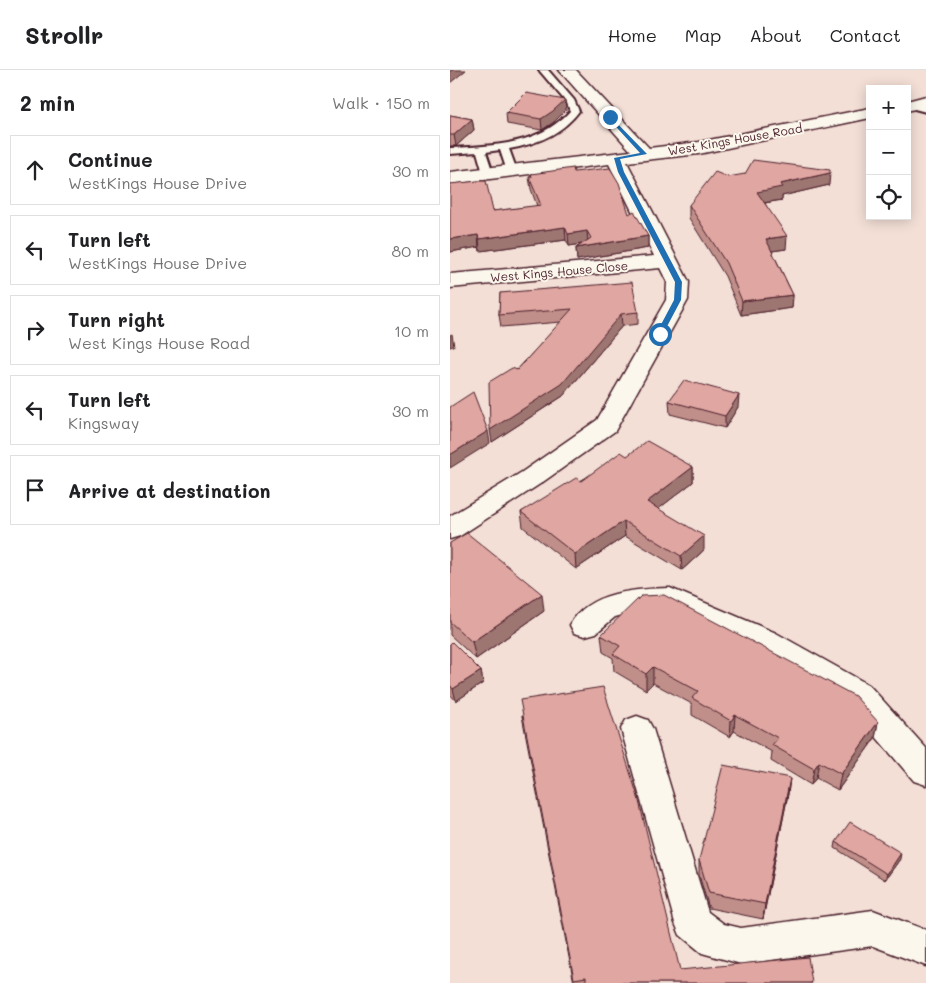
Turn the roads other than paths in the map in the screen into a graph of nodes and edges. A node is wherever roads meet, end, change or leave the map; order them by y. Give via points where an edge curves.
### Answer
1 (543, 70) edge
2 (567, 70) edge
3 (866, 114) edge
4 (503, 146) junction
5 (481, 149) junction
6 (450, 151) edge
7 (644, 154) junction
8 (616, 158) junction
9 (512, 171) junction
10 (488, 173) junction
11 (450, 178) edge
12 (668, 261) junction
13 (450, 281) edge
14 (450, 529) edge
15 (585, 625) dead end
16 (636, 728) dead end
17 (926, 771) edge
18 (926, 948) edge

1 - 4 lane via 575,111 566,124 539,138
2 - 7 street
3 - 7 street, West Kings House Road via 699,148
4 - 5 lane
4 - 9 lane
5 - 6 lane
5 - 10 lane
7 - 8 street, West Kings House Road
8 - 9 street, West Kings House Road
8 - 12 street
9 - 10 street, West Kings House Road
10 - 11 street, West Kings House Road
12 - 13 street, West Kings House Close
12 - 14 street via 678,282 677,300 606,425
15 - 17 street via 605,609 637,600 670,599 765,641 858,694
16 - 18 street via 693,923 715,940 742,946 873,928

